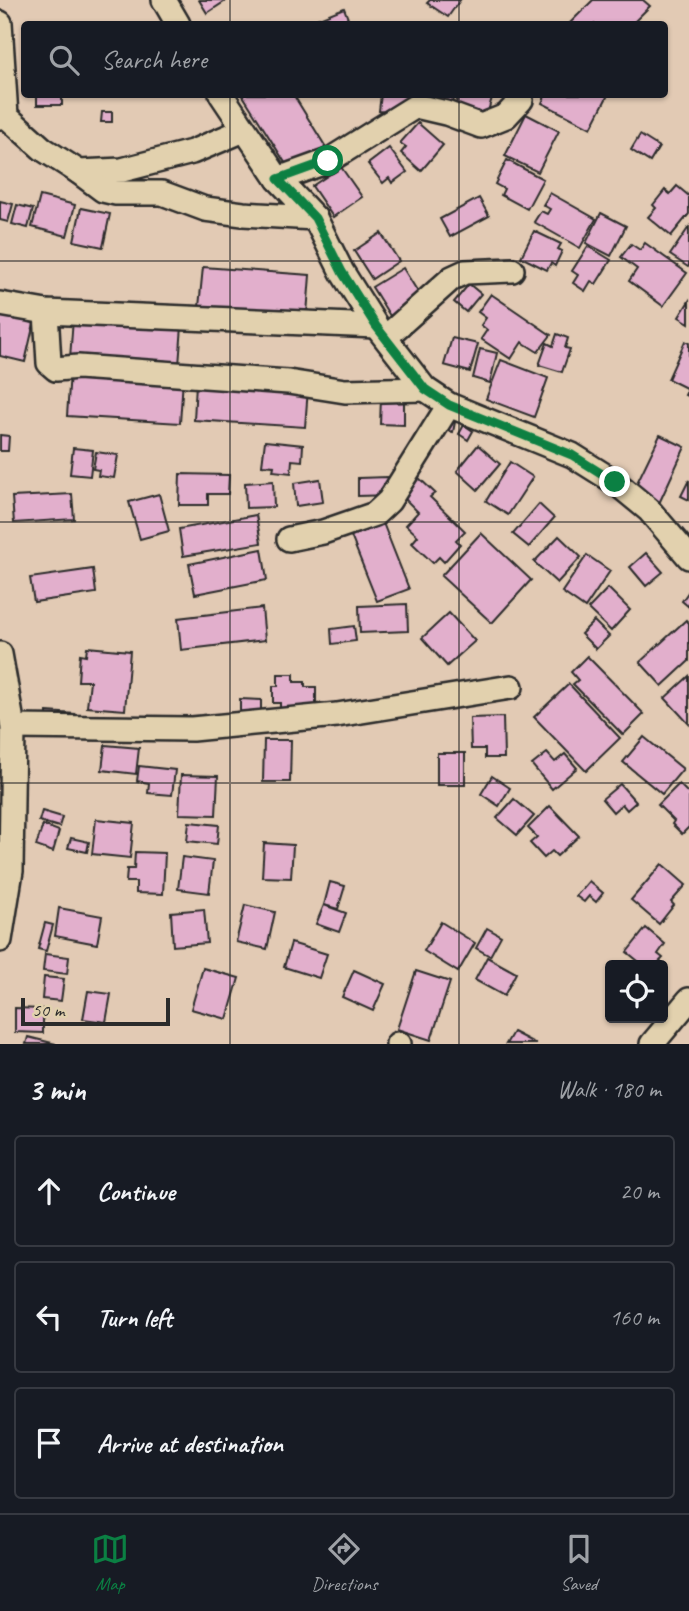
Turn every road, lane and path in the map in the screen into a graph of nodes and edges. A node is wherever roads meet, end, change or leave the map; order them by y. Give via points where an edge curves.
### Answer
1 (164, 0) edge
2 (176, 21) edge
3 (0, 23) edge
4 (224, 98) edge
5 (521, 100) dead end
6 (3, 117) edge
7 (244, 130) junction
8 (79, 172) junction
9 (278, 179) junction
10 (315, 218) junction
11 (512, 270) dead end
12 (0, 304) edge
13 (46, 312) junction
14 (381, 331) junction
15 (425, 389) junction
16 (449, 405) junction
17 (289, 539) dead end
18 (689, 556) edge
19 (0, 654) edge
20 (511, 687) dead end
21 (13, 727) junction
22 (0, 940) edge
23 (689, 1000) edge
24 (652, 1044) edge

1 - 2 street
3 - 6 street
4 - 7 street
5 - 9 street via 506,116 481,126 416,106 328,161
6 - 8 street
7 - 8 street via 180,155 122,170
7 - 9 street
8 - 10 street via 103,190 116,193 162,193 205,209
9 - 10 street
10 - 14 street via 342,272
11 - 14 street via 465,272 452,278
12 - 13 street
13 - 14 street
13 - 15 street via 49,363 56,369 78,366 345,391
14 - 15 street
15 - 16 street
16 - 17 street via 389,501 375,514
16 - 18 street via 572,455 615,482 649,510
19 - 21 street
20 - 21 street via 337,715 192,729
21 - 22 street via 11,871
23 - 24 street

